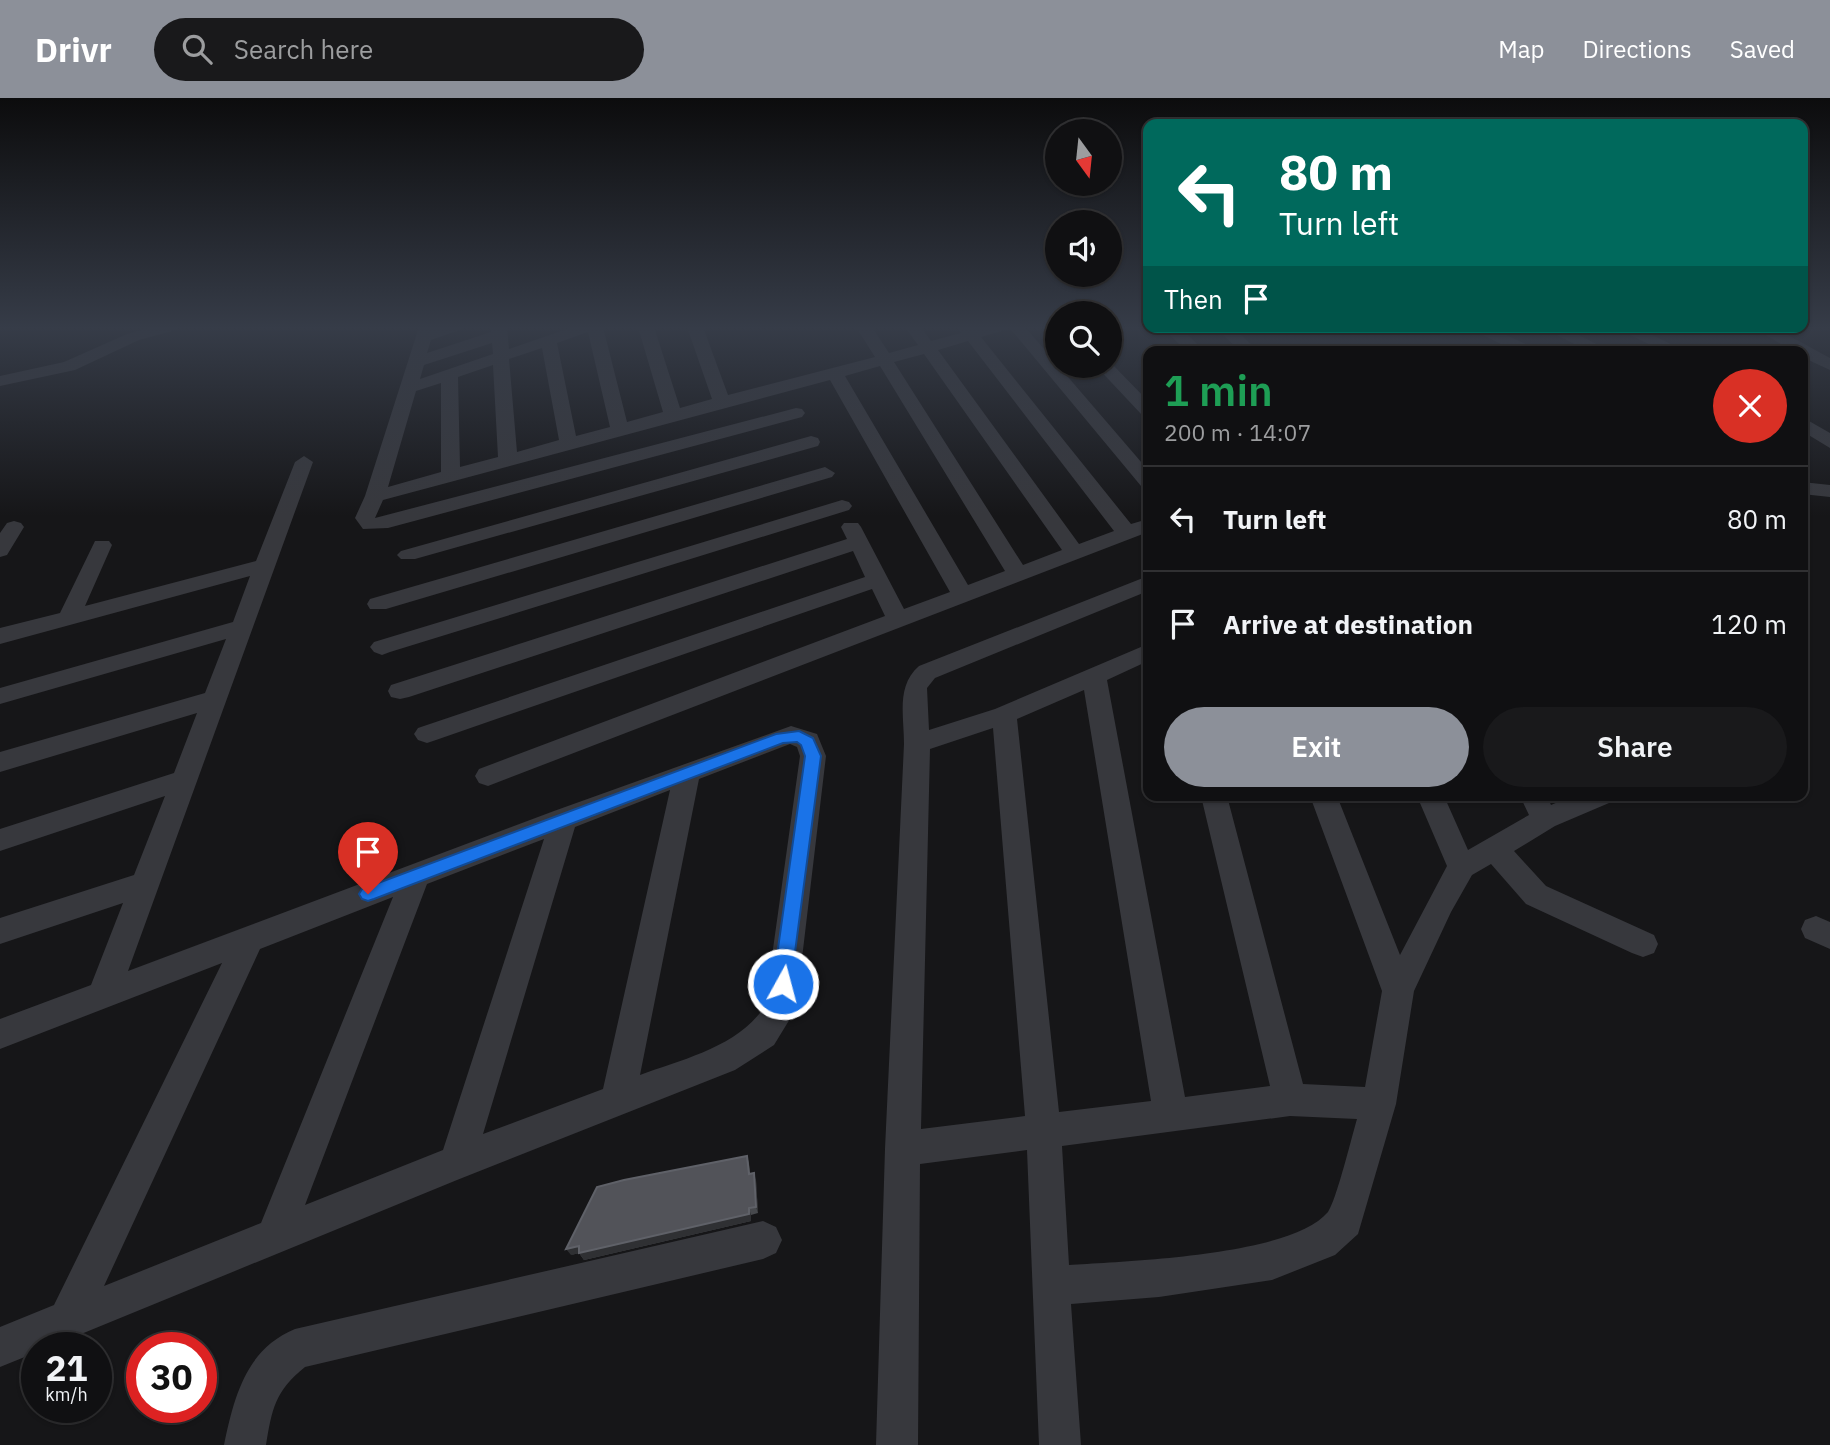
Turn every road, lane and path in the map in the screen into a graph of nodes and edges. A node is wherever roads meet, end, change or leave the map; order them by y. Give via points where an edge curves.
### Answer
1 (408, 390) edge
2 (449, 390) edge
3 (503, 390) edge
4 (560, 390) edge
5 (610, 390) edge
6 (665, 390) edge
7 (718, 390) edge
8 (773, 390) edge
9 (782, 390) edge
10 (844, 390) edge
11 (904, 390) edge
12 (958, 390) edge
13 (1019, 390) edge
14 (1070, 390) edge
15 (1127, 390) edge
16 (722, 402) junction
17 (1143, 406) edge
18 (796, 413) junction
19 (673, 415) junction
20 (1808, 426) edge
21 (620, 430) junction
22 (811, 442) junction
23 (1830, 442) edge
24 (569, 444) junction
25 (508, 460) junction
26 (304, 462) dead end
27 (825, 472) junction
28 (451, 476) junction
29 (1143, 476) edge
30 (1808, 489) edge
31 (1830, 491) edge
32 (375, 496) junction
33 (842, 506) junction
34 (14, 527) dead end
35 (1138, 529) edge
36 (858, 542) junction
37 (102, 545) dead end
38 (0, 551) edge
39 (1074, 552) junction
40 (408, 555) dead end
41 (265, 565) junction
42 (1017, 573) junction
43 (877, 580) junction
44 (1143, 585) edge
45 (963, 594) junction
46 (378, 604) dead end
47 (68, 619) junction
48 (899, 621) junction
49 (240, 627) junction
50 (0, 636) edge
51 (382, 647) dead end
52 (1143, 654) edge
53 (1094, 676) junction
54 (400, 691) dead end
55 (0, 696) edge
56 (214, 699) junction
57 (1004, 715) junction
58 (427, 734) dead end
59 (917, 744) junction
60 (0, 762) edge
61 (687, 775) junction
62 (488, 776) dead end
63 (186, 779) junction
64 (1215, 801) edge
65 (1325, 801) edge
66 (1432, 801) edge
67 (1575, 801) edge
68 (1539, 808) edge
69 (564, 818) junction
70 (0, 840) edge
71 (1494, 848) junction
72 (1462, 867) junction
73 (416, 876) junction
74 (147, 883) junction
75 (0, 931) edge
76 (250, 939) junction
77 (1643, 944) dead end
78 (1398, 991) junction
79 (104, 993) junction
80 (0, 1034) edge
81 (618, 1098) junction
82 (1290, 1100) junction
83 (1379, 1104) junction
84 (1171, 1115) junction
85 (1044, 1131) junction
86 (903, 1149) junction
87 (457, 1162) junction
88 (274, 1237) junction
89 (763, 1240) dead end
90 (1051, 1286) junction
91 (69, 1317) junction
92 (0, 1347) edge
93 (245, 1445) edge
94 (897, 1445) edge
95 (1060, 1445) edge

1 - 32 street
2 - 28 street
3 - 25 street
4 - 24 street
5 - 21 street
6 - 19 street
7 - 16 street
8 - 16 street
9 - 18 street
10 - 45 street
11 - 42 street
12 - 39 street
13 - 35 street
14 - 29 street
15 - 17 street
16 - 19 street
18 - 22 street
18 - 32 street via 370,525 365,518
19 - 21 street
20 - 23 street
21 - 24 street
22 - 27 street
22 - 40 street
24 - 25 street
25 - 28 street
26 - 41 street
27 - 33 street
27 - 46 street
28 - 32 street
30 - 31 street
33 - 36 street
33 - 51 street
34 - 38 street
35 - 39 street
36 - 43 street
36 - 54 street
37 - 47 street
39 - 42 street
41 - 47 street
41 - 49 street
42 - 45 street
43 - 48 street
43 - 58 street
44 - 59 street via 927,673 915,688
45 - 48 street
47 - 50 street
48 - 62 street
49 - 55 street
49 - 56 street
52 - 53 street
53 - 57 street
53 - 84 street
56 - 60 street
56 - 63 street
57 - 59 street
57 - 85 street
59 - 86 street
61 - 69 street
61 - 81 street
61 - 81 street via 782,737 799,736 808,741 813,756 780,1009 768,1030 751,1044
63 - 70 street
63 - 74 street
64 - 82 street
65 - 78 street
66 - 72 street
67 - 68 street
68 - 71 street
69 - 73 street
69 - 87 street
71 - 72 street
71 - 77 street via 1536,895
72 - 78 street
73 - 76 street
73 - 88 street
74 - 75 street
74 - 79 street
76 - 79 street
76 - 91 street
78 - 83 street
79 - 80 street
81 - 87 street
82 - 83 street
82 - 84 street
83 - 90 street via 1345,1221 1322,1242 1272,1261 1159,1278
84 - 85 street
85 - 86 street
85 - 90 street
86 - 94 street
87 - 88 street
88 - 91 street
89 - 93 street via 295,1349 264,1377 253,1401
90 - 95 street
91 - 92 street

